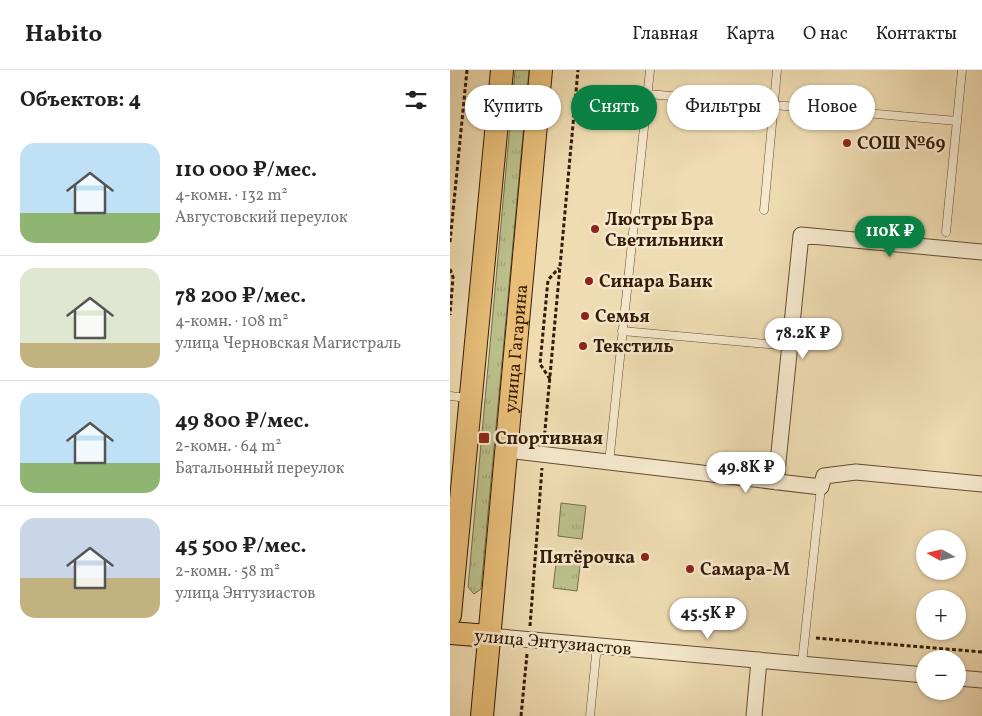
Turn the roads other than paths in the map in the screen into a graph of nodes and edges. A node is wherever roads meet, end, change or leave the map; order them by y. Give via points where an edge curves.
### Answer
1 (502, 70) edge
2 (541, 70) edge
3 (650, 70) edge
4 (777, 70) edge
5 (962, 70) edge
6 (649, 85) edge
7 (775, 85) edge
8 (779, 106) edge
9 (957, 121) junction
10 (644, 130) edge
11 (771, 130) edge
12 (764, 210) dead end
13 (946, 232) dead end
14 (982, 252) edge
15 (622, 331) junction
16 (790, 346) junction
17 (460, 397) edge
18 (506, 450) junction
19 (609, 463) junction
20 (776, 482) junction
21 (982, 484) edge
22 (821, 487) junction
23 (450, 615) edge
24 (450, 634) edge
25 (489, 636) junction
26 (596, 645) junction
27 (759, 660) junction
28 (802, 663) junction
29 (916, 674) edge
30 (966, 679) edge
31 (982, 680) edge
32 (482, 716) edge
33 (590, 716) edge
34 (754, 716) edge

1 - 17 main road
2 - 18 main road, улица Гагарина
3 - 6 lane
4 - 7 lane
5 - 9 lane
8 - 9 lane
9 - 13 lane
10 - 15 lane
11 - 12 lane
14 - 16 street via 801,235
15 - 16 lane
15 - 19 lane
16 - 20 street
17 - 23 main road
18 - 19 street
18 - 25 main road, улица Гагарина
19 - 20 street
20 - 22 street
21 - 22 street via 856,472 824,476
22 - 28 lane
24 - 25 main road, улица Энтузиастов
25 - 26 street, улица Энтузиастов
25 - 32 main road, улица Гагарина
26 - 27 street, улица Энтузиастов
26 - 33 lane
27 - 28 street, улица Энтузиастов
27 - 34 street
28 - 29 street, улица Энтузиастов
30 - 31 street

